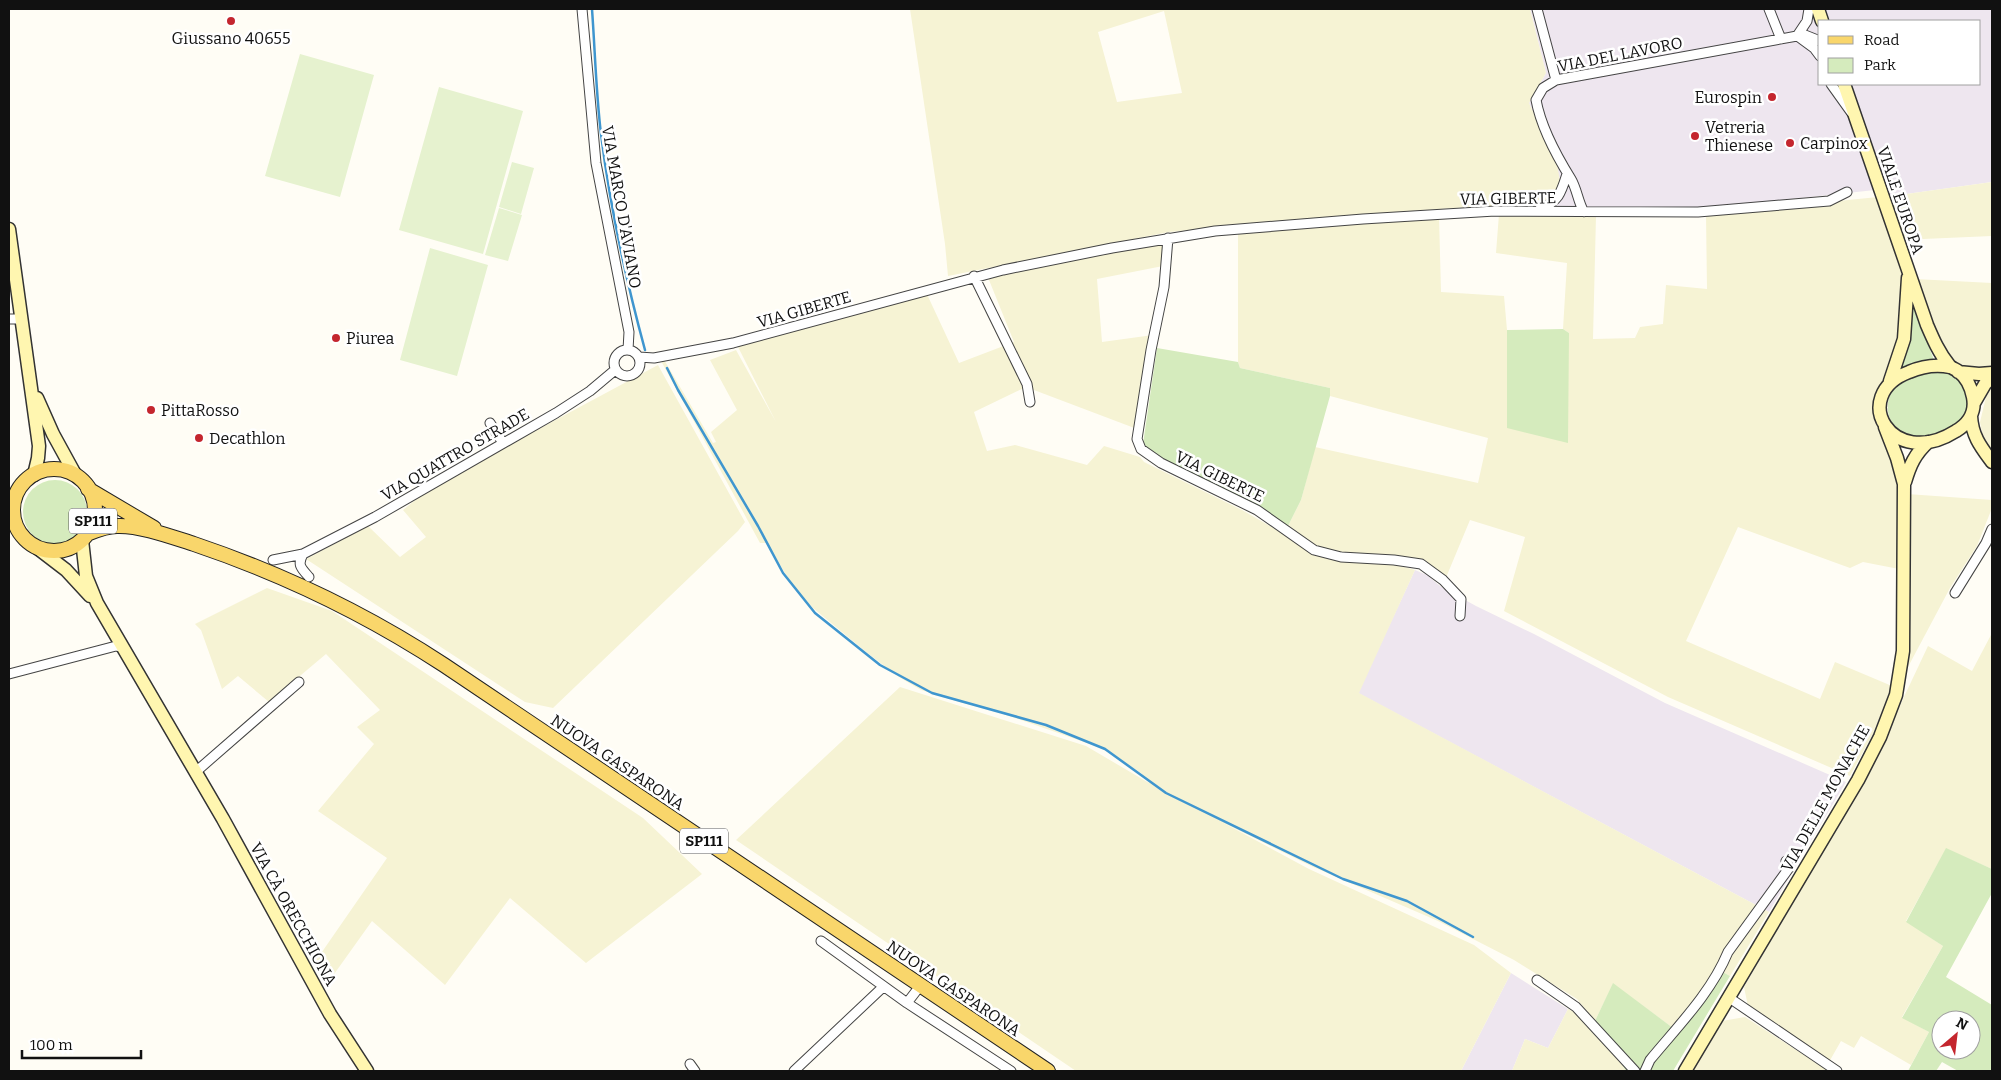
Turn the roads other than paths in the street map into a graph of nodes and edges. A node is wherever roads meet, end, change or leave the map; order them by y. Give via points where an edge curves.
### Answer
1 (582, 9) edge
2 (1537, 9) edge
3 (1769, 9) edge
4 (1809, 9) edge
5 (1797, 36) junction
6 (1781, 39) junction
7 (1818, 40) edge
8 (1818, 53) edge
9 (1556, 80) junction
10 (1832, 85) edge
11 (1844, 85) edge
12 (1858, 121) junction
13 (1567, 174) junction
14 (1561, 192) junction
15 (1847, 192) dead end
16 (1576, 194) junction
17 (1537, 210) junction
18 (1569, 212) junction
19 (1584, 212) junction
20 (9, 229) edge
21 (1168, 238) junction
22 (1909, 271) junction
23 (974, 276) junction
24 (15, 319) edge
25 (628, 350) junction
26 (639, 357) junction
27 (1954, 369) junction
28 (616, 370) junction
29 (1992, 373) edge
30 (1992, 377) edge
31 (1890, 381) junction
32 (32, 387) junction
33 (1030, 402) dead end
34 (1974, 402) junction
35 (1971, 416) junction
36 (490, 423) dead end
37 (1884, 427) junction
38 (1942, 437) junction
39 (1928, 442) junction
40 (503, 443) junction
41 (1982, 449) junction
42 (1992, 462) edge
43 (76, 476) junction
44 (30, 477) junction
45 (9, 483) edge
46 (1904, 484) junction
47 (88, 488) junction
48 (12, 519) edge
49 (1992, 528) edge
50 (85, 537) junction
51 (173, 537) junction
52 (36, 547) junction
53 (304, 554) junction
54 (273, 560) dead end
55 (309, 577) dead end
56 (1955, 593) dead end
57 (97, 603) junction
58 (1460, 616) dead end
59 (122, 647) junction
60 (9, 674) edge
61 (299, 682) dead end
62 (194, 770) junction
63 (1786, 861) dead end
64 (821, 941) dead end
65 (1537, 980) dead end
66 (883, 986) junction
67 (920, 986) junction
68 (1728, 997) junction
69 (907, 1003) junction
70 (367, 1071) edge
71 (794, 1071) edge
72 (1011, 1071) edge
73 (1048, 1071) edge
74 (1635, 1071) edge
75 (1645, 1071) edge
76 (1685, 1071) edge
77 (1837, 1071) edge

1 - 25 street, VIA MARCO D'AVIANO via 596,163 629,332
2 - 9 street
3 - 6 street
4 - 5 street via 1807,21
5 - 6 street, VIA DEL LAVORO
5 - 7 street, VIA DEL LAVORO via 1805,35
5 - 8 street via 1804,38
6 - 9 street, VIA DEL LAVORO
9 - 13 street, VIA DEL LAVORO via 1543,88 1536,100 1539,115
10 - 12 street
11 - 12 main road, VIALE EUROPA
12 - 22 main road, VIALE EUROPA
13 - 14 street
13 - 16 street, VIA DEL LAVORO
14 - 17 street via 1551,205
14 - 18 street
15 - 19 street, VIA GIBERTE via 1829,201 1698,212
16 - 18 street
16 - 19 street, VIA DEL LAVORO
17 - 18 street, VIA GIBERTE
17 - 21 street, VIA GIBERTE via 1363,219
18 - 19 street, VIA GIBERTE
20 - 24 main road
21 - 23 street, VIA GIBERTE
21 - 58 street, VIA GIBERTE via 1164,288 1137,439 1140,449 1184,475 1257,510 1314,550 1341,557 1421,564 1461,598
22 - 27 main road, VIALE EUROPA via 1927,325 1939,351
22 - 31 main road via 1904,339
23 - 26 street, VIA GIBERTE via 742,341 654,358
23 - 33 street via 1027,384
24 - 32 main road
25 - 26 street
25 - 28 street via 615,358
26 - 28 street via 639,370 632,376 622,376
27 - 29 main road
27 - 31 main road via 1932,365
27 - 34 main road via 1968,383
28 - 40 street, VIA QUATTRO STRADE via 556,413
30 - 34 main road
31 - 37 main road via 1880,409
32 - 43 main road via 52,434
32 - 44 main road via 39,453
34 - 35 main road
35 - 38 main road via 1958,430
35 - 41 main road via 1975,439
36 - 40 street
37 - 39 main road via 1900,440
37 - 46 main road via 1898,458
38 - 39 main road
38 - 41 main road via 1963,439
39 - 46 main road via 1917,452
40 - 53 street, VIA QUATTRO STRADE
41 - 42 main road
43 - 44 main road via 51,470
43 - 47 main road, NUOVA GASPARONA / SP111
44 - 45 main road
44 - 48 main road via 17,492
46 - 68 main road, VIA DELLE MONACHE via 1903,651 1896,695 1858,780
47 - 50 main road, NUOVA GASPARONA / SP111 via 95,512
47 - 51 main road, NUOVA GASPARONA / SP111
48 - 52 main road via 20,533
49 - 56 street
50 - 51 main road, NUOVA GASPARONA / SP111 via 108,527 124,526
50 - 52 main road, NUOVA GASPARONA / SP111 via 76,545 60,551
50 - 57 main road, VIA CÀ ORECCHIONA via 86,576
51 - 67 main road, NUOVA GASPARONA / SP111 via 282,577 414,645
52 - 57 main road, VIA CÀ ORECCHIONA via 66,570
53 - 54 street, VIA QUATTRO STRADE
53 - 55 street via 299,563
57 - 59 main road, VIA CÀ ORECCHIONA
59 - 60 street
59 - 62 main road, VIA CÀ ORECCHIONA
61 - 62 street
62 - 70 main road, VIA CÀ ORECCHIONA via 330,1014
63 - 75 street via 1789,868 1728,952 1700,1000 1650,1060
64 - 66 street
65 - 74 street via 1576,1007
66 - 69 street
66 - 71 street
67 - 69 street
67 - 73 main road, NUOVA GASPARONA / SP111
68 - 76 main road, VIA DELLE MONACHE
68 - 77 street
69 - 72 street

